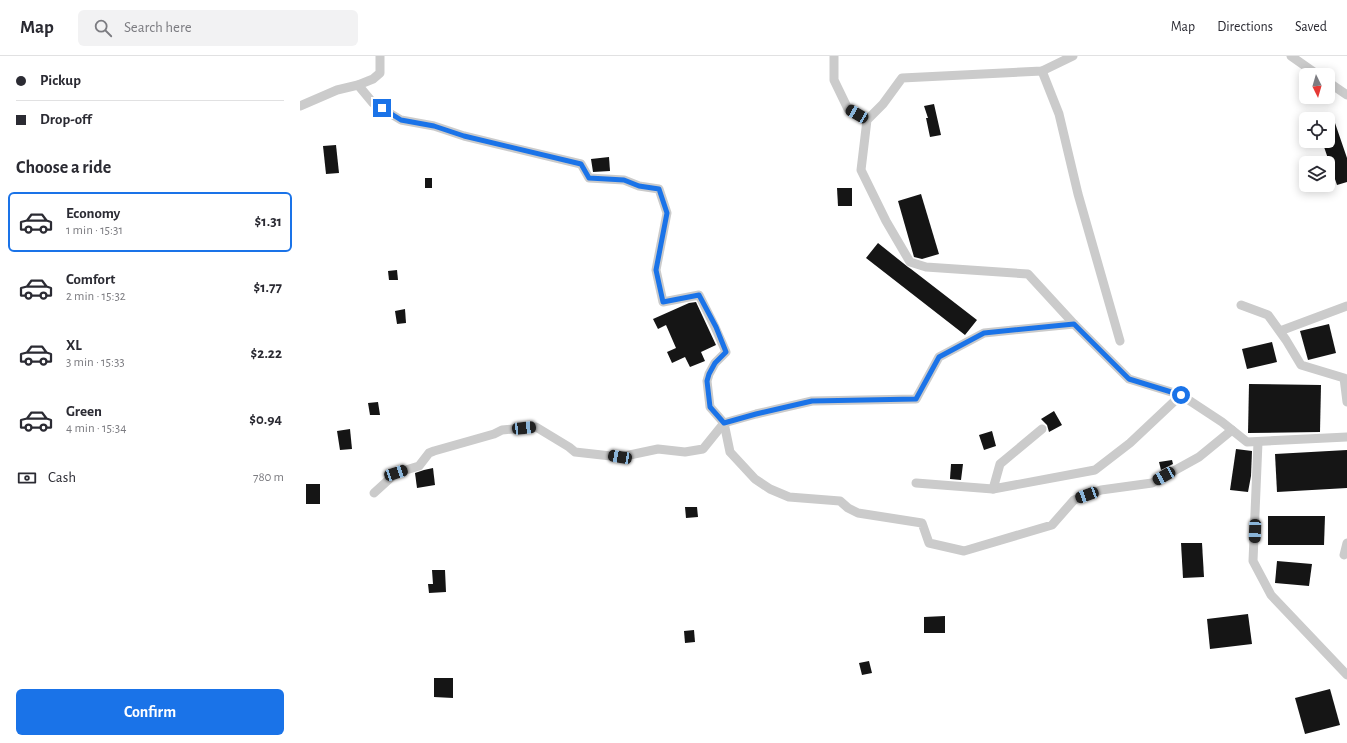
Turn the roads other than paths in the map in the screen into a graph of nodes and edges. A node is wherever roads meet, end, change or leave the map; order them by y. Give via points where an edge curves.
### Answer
1 (380, 56) edge
2 (834, 56) edge
3 (1073, 56) edge
4 (1291, 56) edge
5 (1308, 68) edge
6 (1042, 71) junction
7 (358, 85) junction
8 (1335, 87) edge
9 (1347, 95) edge
10 (300, 106) edge
11 (867, 120) junction
12 (1241, 305) dead end
13 (1347, 306) edge
14 (1074, 324) junction
15 (1280, 332) junction
16 (1120, 341) dead end
17 (1181, 395) junction
18 (1347, 402) edge
19 (724, 423) junction
20 (1042, 429) dead end
21 (1232, 430) junction
22 (1347, 437) edge
23 (1258, 442) junction
24 (916, 484) dead end
25 (993, 489) junction
26 (374, 493) dead end
27 (1347, 543) edge
28 (1344, 555) dead end
29 (1347, 675) edge

1 - 7 street via 380,73
2 - 11 street via 834,80 848,109
3 - 6 street
4 - 5 street
6 - 11 street via 902,78 883,104
6 - 16 street via 1059,114 1078,194
7 - 10 street via 338,90
7 - 19 street via 373,103 401,120 434,126 464,136 581,164 589,178 624,180 639,186 659,189 667,213 656,270 663,302 699,295 709,314 726,352 709,374 707,381 710,407
8 - 9 street
11 - 14 street via 860,170 910,262 926,267 1028,274
12 - 15 street via 1268,315
13 - 15 street
14 - 17 street via 1129,379
14 - 19 street via 984,333 939,357 916,399 812,401
15 - 18 street via 1301,364 1344,378
17 - 21 street
17 - 25 street via 1130,443 1095,470
19 - 21 street via 730,452 755,479 770,489 789,497 840,502 858,513 922,523 929,542 964,551 1052,525 1074,500 1101,490 1152,483 1199,457
19 - 26 street via 704,449 684,452 658,449 620,457 575,452 536,427 502,430 429,453 419,466 396,473
20 - 25 street via 1000,464
21 - 23 street via 1247,442
22 - 23 street
23 - 29 street via 1253,561 1271,595
24 - 25 street
27 - 28 street

